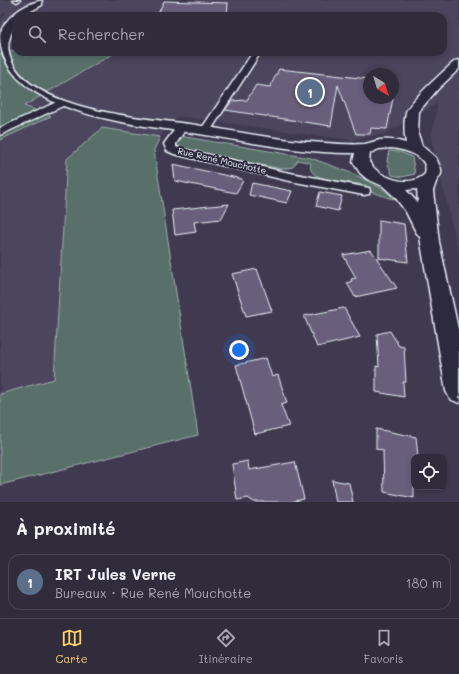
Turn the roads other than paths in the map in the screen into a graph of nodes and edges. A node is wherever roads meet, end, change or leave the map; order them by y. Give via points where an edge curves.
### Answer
1 (18, 1) edge
2 (17, 12) edge
3 (20, 12) edge
4 (12, 22) edge
5 (254, 56) edge
6 (459, 63) edge
7 (61, 103) junction
8 (412, 123) junction
9 (182, 127) junction
10 (205, 131) junction
11 (0, 132) edge
12 (297, 145) junction
13 (374, 147) junction
14 (420, 152) junction
15 (302, 165) dead end
16 (363, 166) junction
17 (299, 178) junction
18 (428, 180) junction
19 (389, 182) junction
20 (364, 191) dead end
21 (430, 242) junction
22 (459, 391) edge

1 - 2 street
1 - 3 street via 43,2
4 - 7 street via 4,39 5,59 22,82 39,94
5 - 10 street
6 - 8 street via 434,86 413,111
7 - 9 street via 100,114
7 - 11 street
8 - 13 street via 399,134
8 - 14 street via 411,134 415,147
9 - 10 street
9 - 17 street, Rue René Mouchotte via 170,144 174,151
10 - 12 street
12 - 13 street via 340,149
12 - 16 street
13 - 14 street via 404,146
13 - 16 street via 361,156
14 - 18 street via 433,166 434,173
15 - 17 street
16 - 19 street via 373,175
17 - 20 street, Rue René Mouchotte
18 - 19 street via 411,185
18 - 21 street via 425,191
19 - 21 street via 407,199 418,215
21 - 22 street

